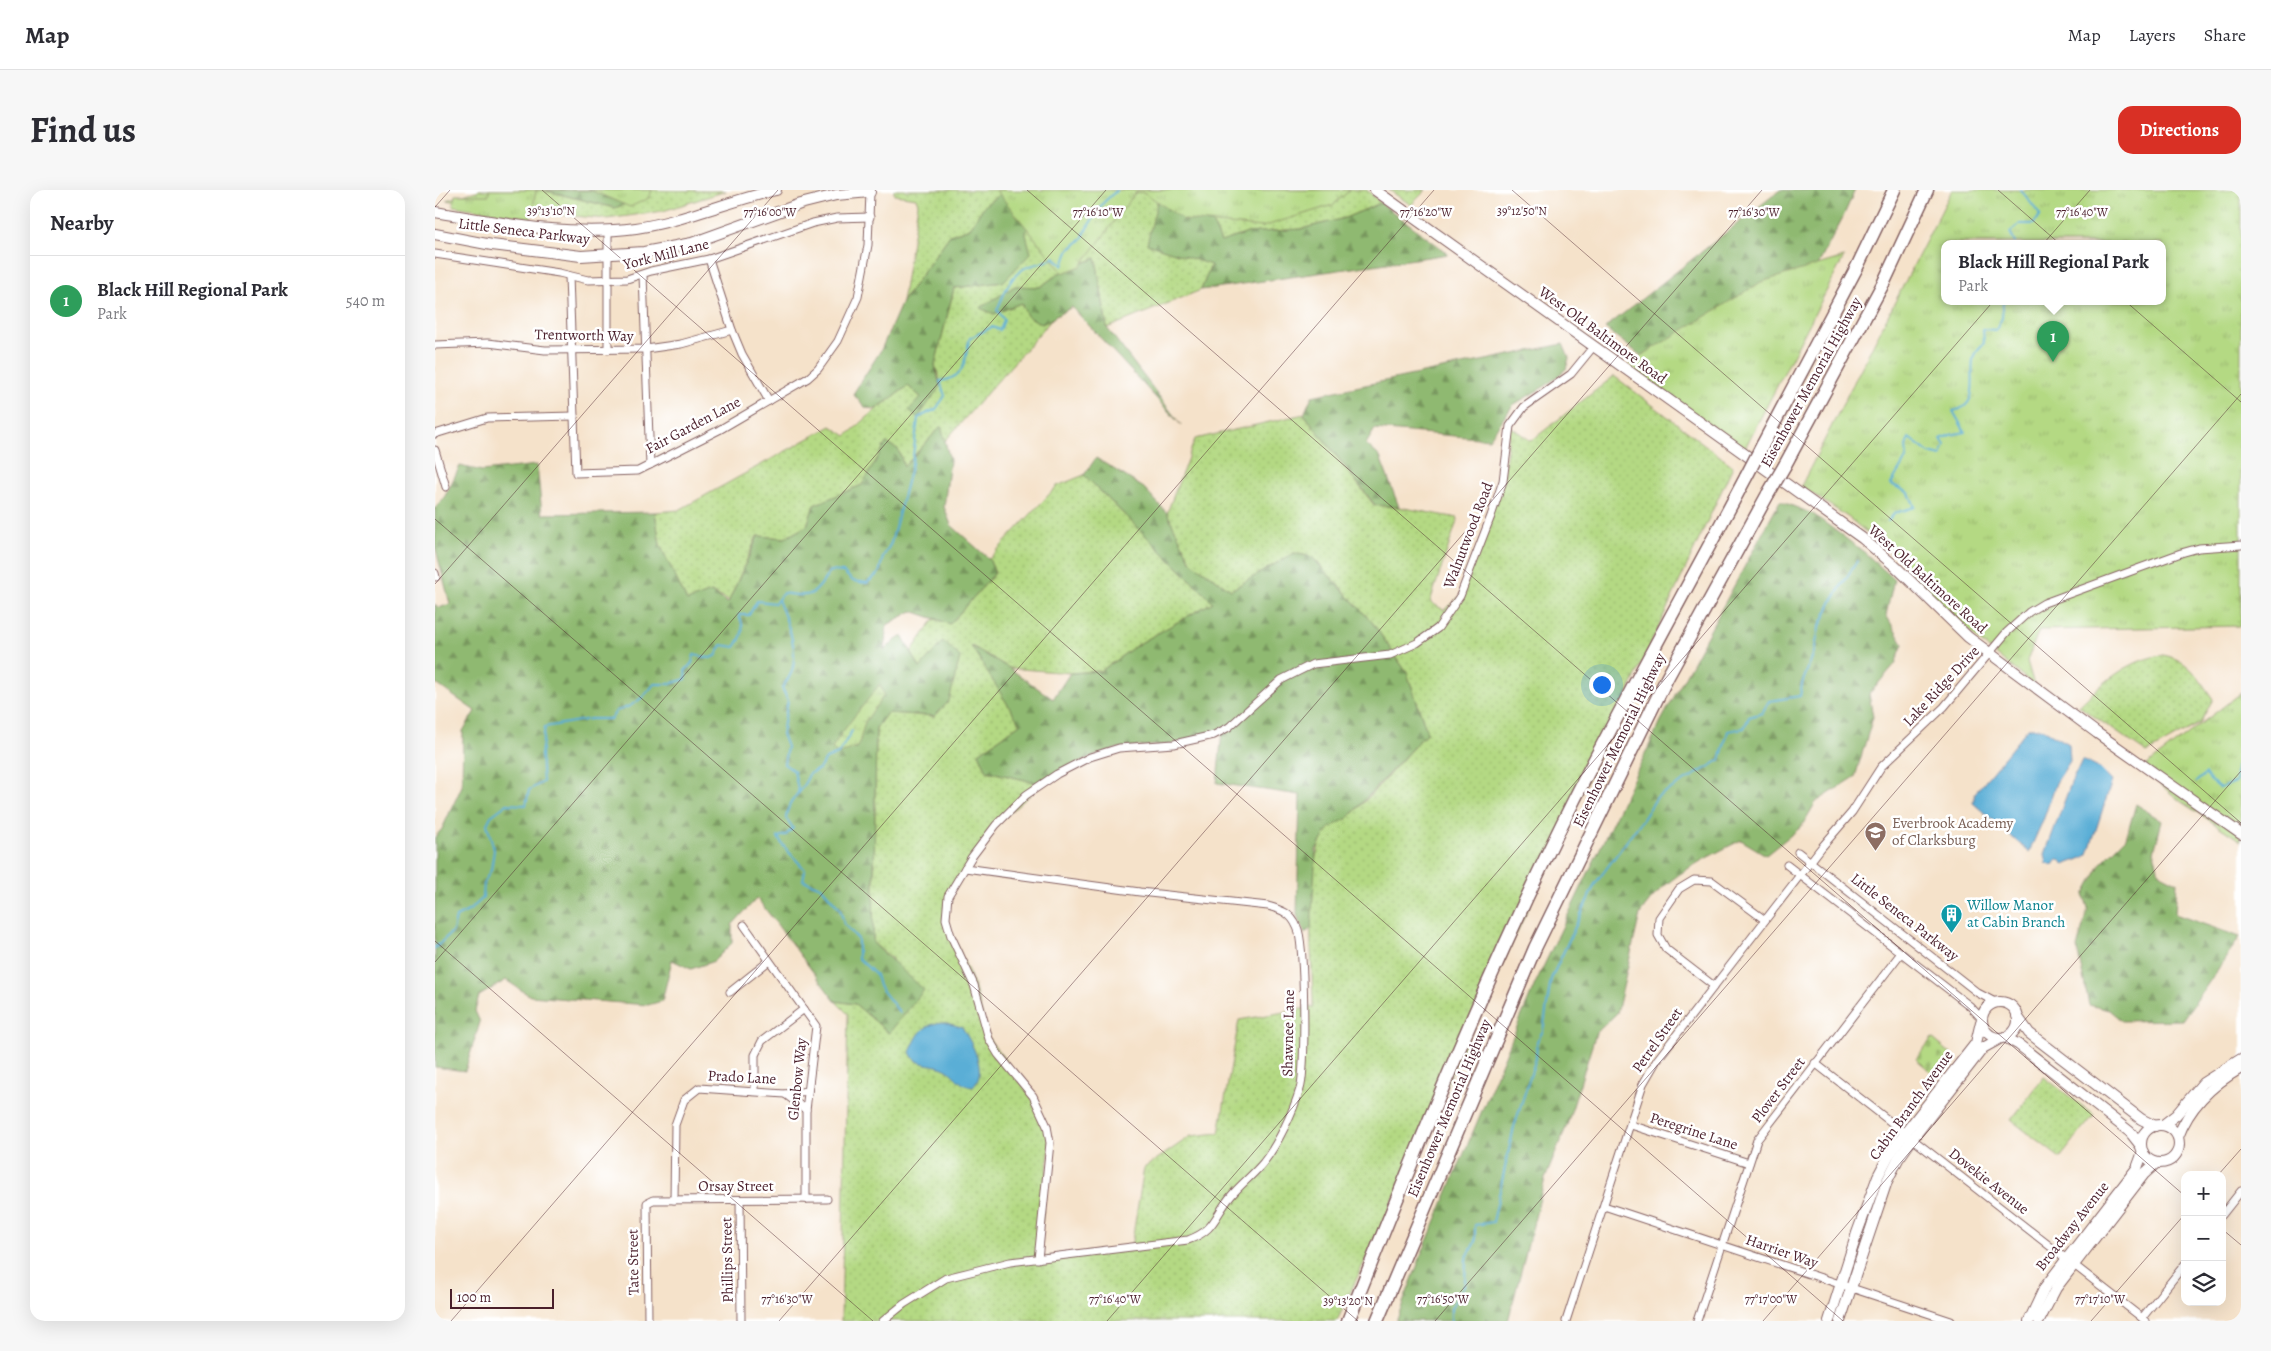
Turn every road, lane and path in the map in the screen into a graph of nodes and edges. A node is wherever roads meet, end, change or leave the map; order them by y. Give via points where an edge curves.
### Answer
1 (776, 190) edge
2 (1375, 190) edge
3 (1894, 190) edge
4 (1927, 190) edge
5 (870, 191) edge
6 (435, 212) edge
7 (870, 217) junction
8 (608, 230) junction
9 (435, 234) edge
10 (435, 254) edge
11 (608, 254) junction
12 (709, 259) junction
13 (643, 275) junction
14 (569, 276) junction
15 (608, 280) junction
16 (731, 330) junction
17 (435, 345) edge
18 (1593, 346) junction
19 (647, 349) junction
20 (570, 350) junction
21 (608, 350) junction
22 (769, 401) junction
23 (574, 416) junction
24 (435, 434) edge
25 (435, 450) edge
26 (649, 466) junction
27 (447, 487) dead end
28 (2241, 545) edge
29 (1990, 654) junction
30 (2241, 834) edge
31 (1798, 852) dead end
32 (1810, 862) junction
33 (1787, 865) dead end
34 (965, 868) junction
35 (1800, 875) junction
36 (1765, 920) junction
37 (743, 925) dead end
38 (1901, 953) junction
39 (769, 961) junction
40 (1714, 986) junction
41 (730, 992) dead end
42 (1995, 1002) junction
43 (804, 1009) junction
44 (2017, 1016) junction
45 (1981, 1020) junction
46 (2003, 1038) junction
47 (2241, 1059) edge
48 (1815, 1063) junction
49 (2241, 1068) edge
50 (755, 1091) junction
51 (808, 1092) junction
52 (785, 1094) junction
53 (806, 1110) junction
54 (1631, 1125) junction
55 (2159, 1125) junction
56 (1909, 1136) junction
57 (2178, 1137) junction
58 (2142, 1149) junction
59 (1749, 1163) junction
60 (2155, 1163) junction
61 (2241, 1191) edge
62 (827, 1199) dead end
63 (674, 1200) junction
64 (740, 1200) junction
65 (806, 1200) junction
66 (647, 1203) joint
67 (1604, 1206) junction
68 (2226, 1210) edge
69 (1721, 1246) junction
70 (1038, 1259) junction
71 (2070, 1262) junction
72 (2181, 1269) edge
73 (1845, 1287) junction
74 (2144, 1320) edge
75 (648, 1321) edge
76 (741, 1321) edge
77 (883, 1321) edge
78 (1348, 1321) edge
79 (1377, 1321) edge
80 (1566, 1321) edge
81 (1697, 1321) edge
82 (1829, 1321) edge
83 (1840, 1321) edge
84 (1951, 1321) edge
85 (2029, 1321) edge
86 (2039, 1321) edge

1 - 8 street, Little Seneca Parkway via 682,218 637,228
2 - 18 street, West Old Baltimore Road
3 - 78 highway, Eisenhower Memorial Highway, bridge via 1857,268 1575,799 1499,958
4 - 79 highway, Eisenhower Memorial Highway, bridge via 1884,282 1667,678 1535,948
5 - 7 street, Fair Garden Lane
5 - 11 street, Little Seneca Parkway via 800,204 692,243 644,252
6 - 8 street, Little Seneca Parkway via 539,229
7 - 12 street, York Mill Lane via 813,223
7 - 22 street, Fair Garden Lane via 858,297 838,341 808,378
8 - 11 street
9 - 11 street, Little Seneca Parkway via 491,245 581,256
10 - 14 street, York Mill Lane
11 - 15 street
12 - 13 street, York Mill Lane
12 - 16 street
13 - 15 street, York Mill Lane
13 - 19 street
14 - 15 street, York Mill Lane
14 - 20 street, Fair Garden Lane
15 - 21 street
16 - 19 street, Trentworth Way via 681,344
16 - 22 street
17 - 20 street, Trentworth Way via 488,343
18 - 29 street, West Old Baltimore Road via 1861,538
18 - 34 street, Walnutwood Road via 1571,374 1524,407 1510,426 1503,480 1491,516 1460,596 1438,628 1417,643 1390,655 1313,664 1281,680 1229,727 1214,735 1174,744 1119,748 1090,757 1026,795 996,825
19 - 21 street, Trentworth Way
19 - 26 street
20 - 21 street, Trentworth Way
20 - 23 street, Fair Garden Lane
22 - 26 street, Fair Garden Lane
23 - 24 street via 487,418
23 - 26 street, Fair Garden Lane via 577,473 638,471
25 - 27 street
28 - 29 street, Lake Ridge Drive via 2199,548 2181,553 2044,603 2018,621
29 - 30 street, West Old Baltimore Road
29 - 32 street, Lake Ridge Drive via 1944,707 1881,768 1852,812
31 - 32 street, Little Seneca Parkway
32 - 35 street, Petrel Street
32 - 42 street, Little Seneca Parkway via 1978,993
33 - 35 street, Little Seneca Parkway
34 - 70 street, Walnutwood Road via 948,896 946,919 951,936 975,984 989,1039 1033,1096 1051,1143
34 - 70 street, Shawnee Lane via 1268,906 1283,910 1292,918 1301,937 1301,1088 1280,1136 1263,1163 1230,1197 1211,1228 1188,1240
35 - 36 street, Petrel Street
35 - 38 street, Little Seneca Parkway
36 - 40 street, Petrel Street
36 - 40 street via 1711,881 1694,880 1679,889 1659,918 1658,935 1667,949
37 - 39 street, Glenbow Way
38 - 45 street, Little Seneca Parkway via 1970,1006
38 - 48 street, Plover Street
39 - 41 street
39 - 43 street, Glenbow Way
40 - 54 street, Petrel Street via 1657,1060 1643,1084
42 - 44 street via 2009,1004
42 - 45 street via 1986,1008
43 - 50 street via 762,1041 755,1056
43 - 51 street, Glenbow Way via 817,1026
44 - 46 street via 2014,1031
44 - 55 street via 2029,1033 2137,1115
45 - 46 street via 1986,1032
45 - 56 street, Cabin Branch Avenue via 1976,1042
46 - 56 street, Cabin Branch Avenue via 1983,1048
46 - 58 street via 2019,1045 2130,1132
47 - 55 street via 2203,1083 2176,1115
48 - 56 street, Dovekie Avenue
48 - 59 street, Plover Street via 1764,1129
49 - 57 street via 2201,1100 2184,1122
50 - 52 street, Prado Lane
50 - 63 street, Prado Lane via 699,1088 683,1100 675,1125
51 - 52 street, Prado Lane
51 - 53 street, Glenbow Way
52 - 53 street, Prado Lane
53 - 65 street, Glenbow Way
54 - 59 street, Peregrine Lane
54 - 67 street, Petrel Street
55 - 57 street via 2170,1127
55 - 58 street via 2147,1130 2142,1137
56 - 71 street, Dovekie Avenue
56 - 73 street, Cabin Branch Avenue via 1889,1155 1878,1176
57 - 60 street via 2177,1154 2167,1162
58 - 60 street via 2146,1157
58 - 71 street, Broadway Avenue via 2137,1168
59 - 69 street, Plover Street
60 - 71 street, Broadway Avenue
61 - 68 street
62 - 65 street, Orsay Street
63 - 64 street, Orsay Street
63 - 66 street, Orsay Street
64 - 65 street, Orsay Street
64 - 76 street, Phillips Street
66 - 75 street, Tate Street
67 - 69 street, Harrier Way
67 - 80 street, Petrel Street
69 - 73 street, Harrier Way
69 - 81 street, Plover Street
70 - 77 street, Shawnee Lane via 1010,1262 947,1278
71 - 74 street, Dovekie Avenue
71 - 85 street, Broadway Avenue via 2045,1287
71 - 86 street, Broadway Avenue
72 - 74 street
73 - 82 street, Cabin Branch Avenue
73 - 83 street, Cabin Branch Avenue
73 - 84 street, Harrier Way

